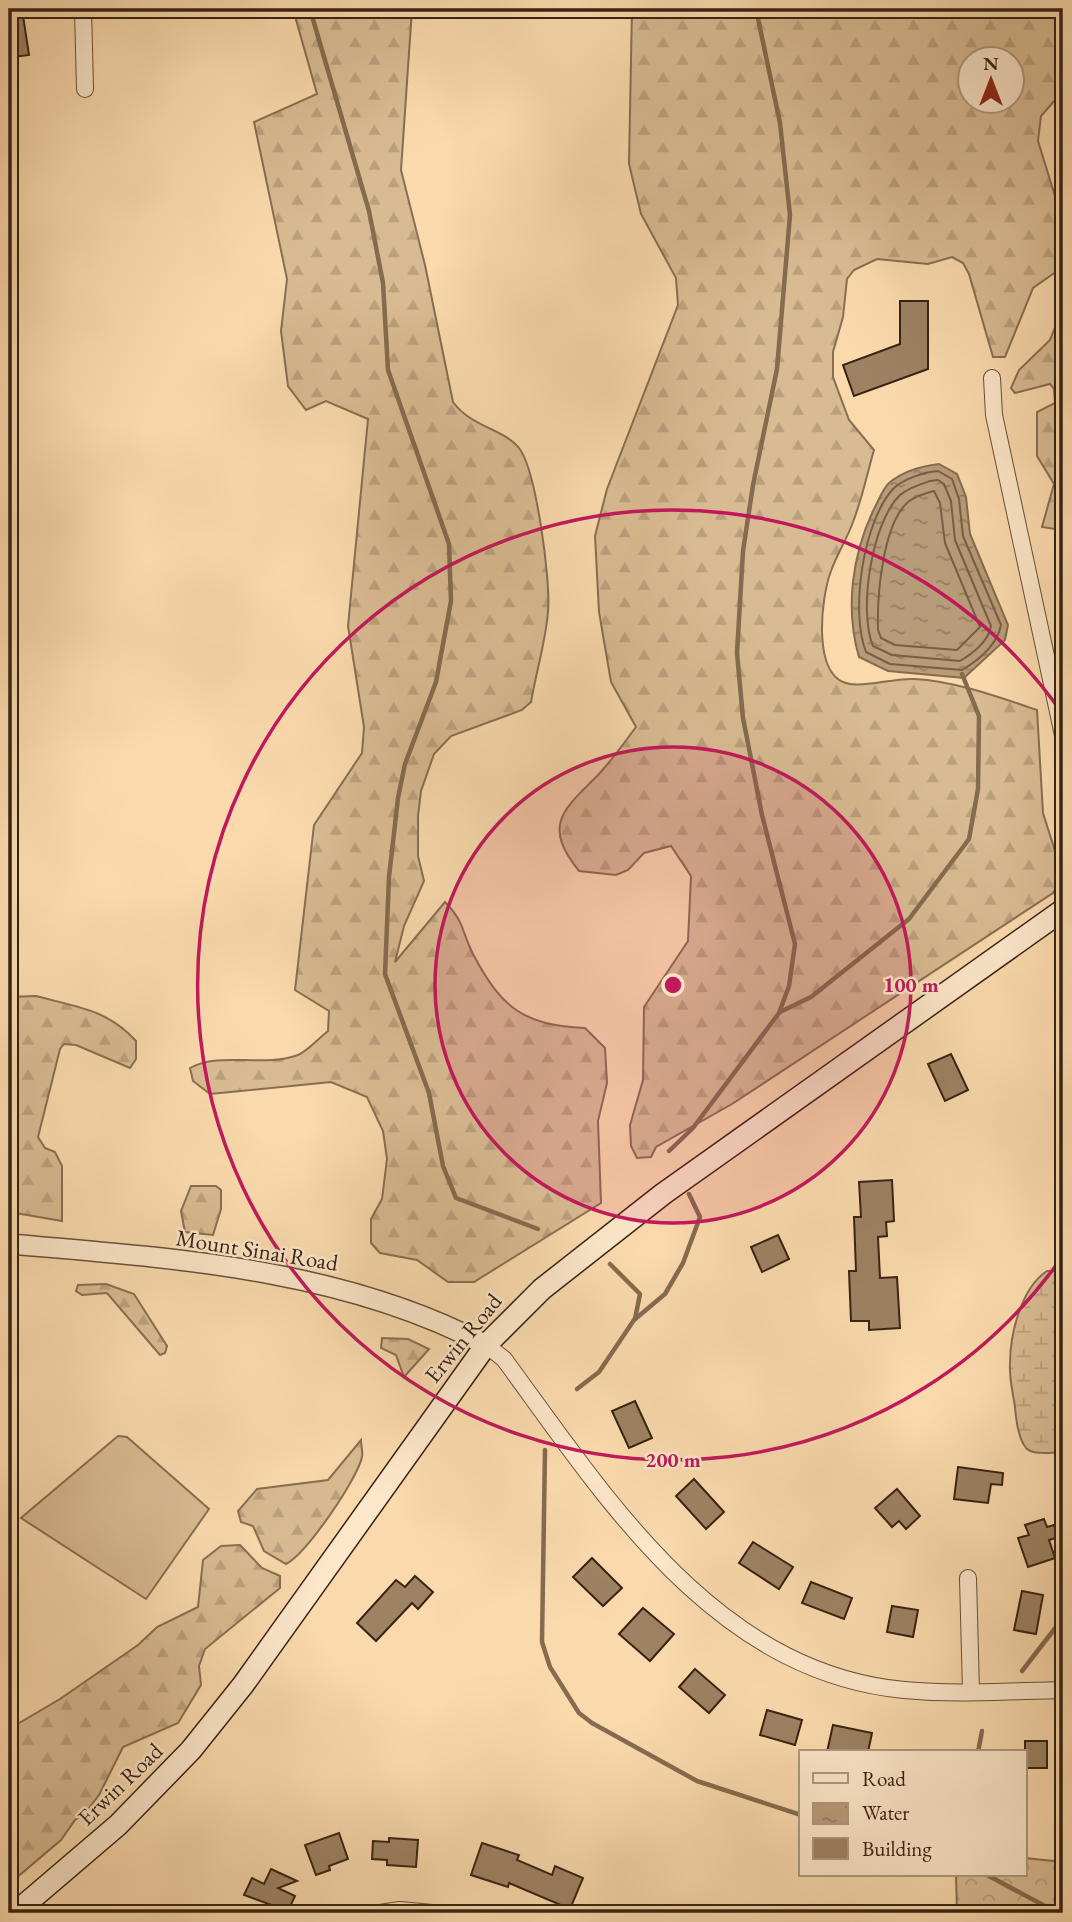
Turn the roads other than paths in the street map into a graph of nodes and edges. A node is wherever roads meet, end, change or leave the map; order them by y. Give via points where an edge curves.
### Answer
1 (83, 9) edge
2 (85, 89) dead end
3 (992, 378) dead end
4 (1063, 735) edge
5 (1063, 910) edge
6 (9, 1244) edge
7 (486, 1345) junction
8 (968, 1578) dead end
9 (1063, 1690) edge
10 (971, 1691) junction
11 (15, 1913) edge
12 (380, 1913) edge
13 (432, 1913) edge

1 - 2 street
3 - 4 street via 995,415
5 - 7 main road, Erwin Road via 663,1194 542,1289
6 - 7 street, Mount Sinai Road via 165,1259 353,1291 446,1324
7 - 10 street via 504,1359 617,1510 682,1581 745,1633 796,1662 829,1674 903,1690
7 - 11 main road, Erwin Road via 198,1742 118,1825
8 - 10 street
9 - 10 street
12 - 13 street

